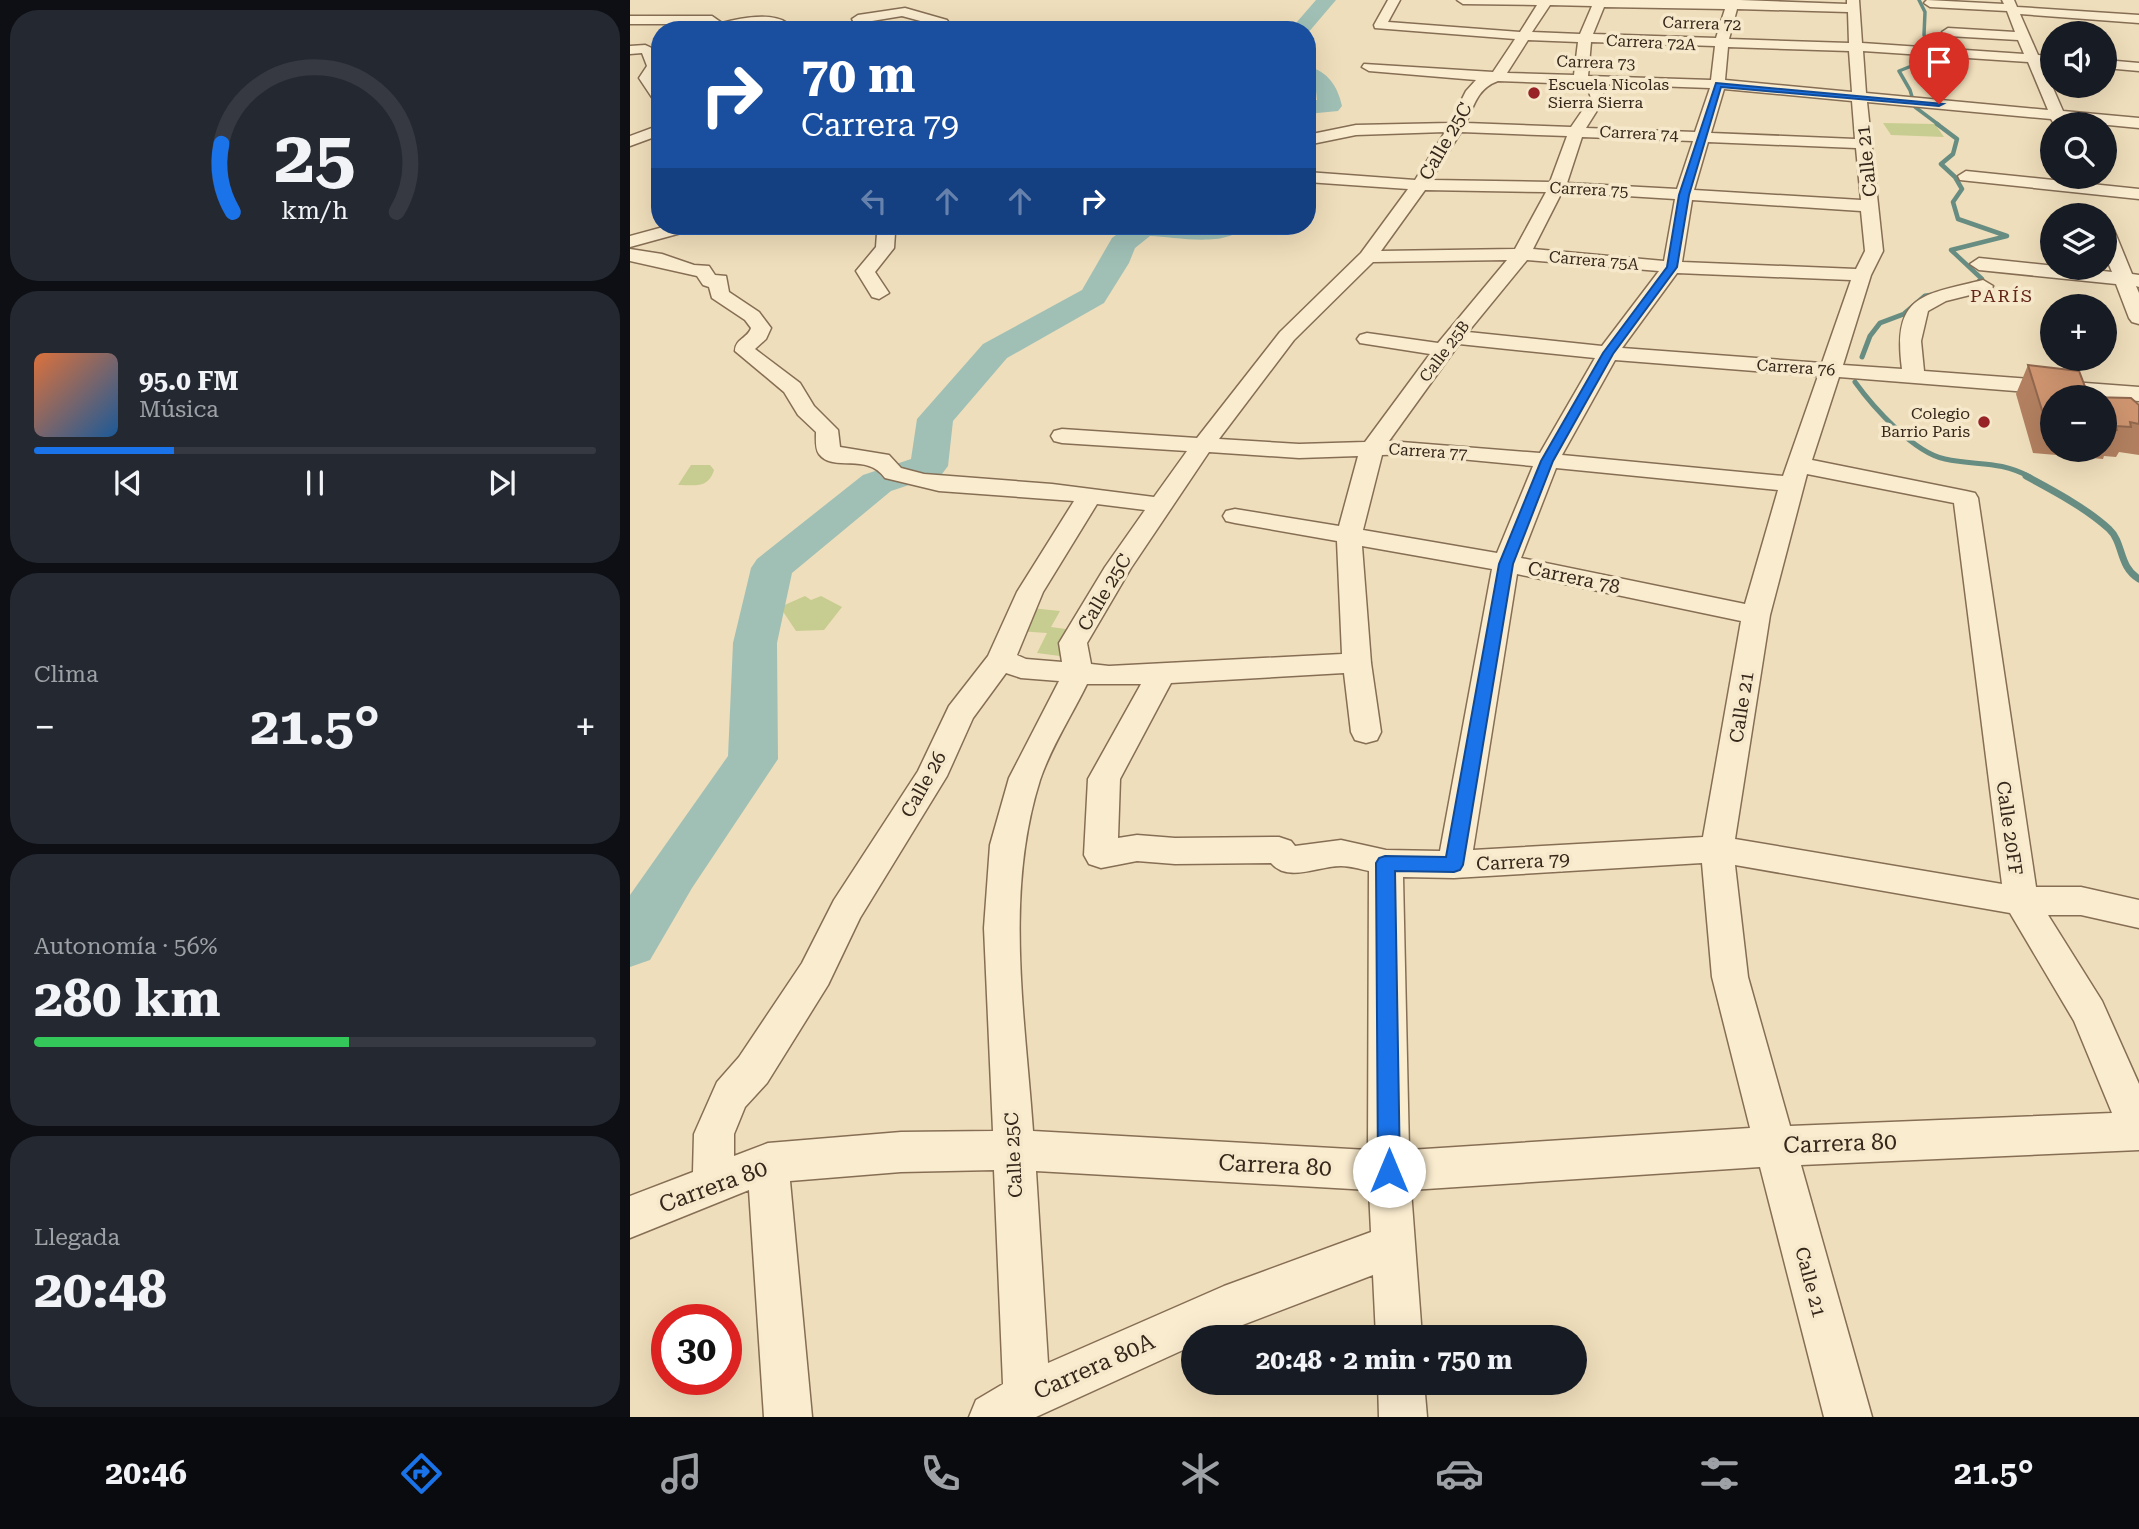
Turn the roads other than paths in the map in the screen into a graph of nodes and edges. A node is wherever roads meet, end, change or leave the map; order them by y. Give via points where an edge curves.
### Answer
1 (1394, 0) edge
2 (1463, 0) edge
3 (1547, 0) edge
4 (1600, 1) edge
5 (933, 3) dead end
6 (1734, 3) edge
7 (1930, 3) dead end
8 (1854, 4) edge
9 (715, 6) dead end
10 (2010, 6) edge
11 (905, 12) junction
12 (1467, 18) edge
13 (696, 19) junction
14 (2139, 19) edge
15 (630, 20) edge
16 (715, 21) edge
17 (859, 21) edge
18 (936, 21) edge
19 (1948, 32) dead end
20 (1524, 36) junction
21 (1583, 36) junction
22 (2022, 36) junction
23 (1858, 47) junction
24 (630, 50) edge
25 (651, 55) edge
26 (1436, 57) dead end
27 (2035, 59) junction
28 (2040, 59) edge
29 (1717, 62) junction
30 (2117, 65) edge
31 (1369, 67) dead end
32 (2139, 67) edge
33 (651, 70) edge
34 (1428, 71) junction
35 (1497, 77) junction
36 (1581, 78) junction
37 (651, 86) edge
38 (1859, 96) junction
39 (2056, 112) edge
40 (2040, 117) edge
41 (2117, 122) edge
42 (2139, 123) edge
43 (1456, 127) junction
44 (1577, 130) junction
45 (651, 134) edge
46 (1336, 134) junction
47 (1703, 136) junction
48 (1316, 138) edge
49 (630, 142) edge
50 (1865, 145) junction
51 (1316, 166) edge
52 (1966, 176) dead end
53 (1316, 178) edge
54 (2040, 184) edge
55 (1420, 185) junction
56 (1557, 187) junction
57 (2090, 189) edge
58 (2139, 194) edge
59 (1684, 195) junction
60 (1871, 206) junction
61 (657, 235) edge
62 (889, 235) edge
63 (630, 243) edge
64 (2117, 253) edge
65 (1522, 254) junction
66 (630, 255) edge
67 (1368, 257) junction
68 (1979, 264) dead end
69 (1672, 267) junction
70 (1862, 275) junction
71 (2131, 280) edge
72 (1983, 286) dead end
73 (879, 293) dead end
74 (2139, 318) edge
75 (1367, 339) dead end
76 (1448, 343) junction
77 (1608, 353) junction
78 (1831, 370) junction
79 (1914, 376) junction
80 (2139, 394) edge
81 (1062, 436) dead end
82 (1202, 446) junction
83 (1372, 448) junction
84 (1547, 461) junction
85 (1796, 474) junction
86 (1089, 497) junction
87 (1966, 498) joint
88 (1161, 505) junction
89 (1235, 516) dead end
90 (1349, 536) junction
91 (1506, 564) junction
92 (1756, 615) junction
93 (1002, 660) junction
94 (1357, 663) junction
95 (1078, 673) junction
96 (1161, 674) junction
97 (1366, 732) dead end
98 (1717, 849) junction
99 (1385, 863) junction
100 (1454, 865) junction
101 (2021, 901) junction
102 (2139, 914) edge
103 (2139, 1131) edge
104 (1775, 1146) junction
105 (1012, 1150) junction
106 (768, 1163) junction
107 (1389, 1171) junction
108 (714, 1184) junction
109 (630, 1217) edge
110 (1393, 1246) junction
111 (1398, 1325) edge
112 (1402, 1395) edge
113 (1009, 1407) edge
114 (788, 1417) edge
115 (1404, 1417) edge
116 (1848, 1417) edge

1 - 12 street, Carrera 72 via 1380,25
2 - 12 street
3 - 4 street
3 - 12 street
3 - 20 street, Calle 25C
4 - 6 street
4 - 21 street, Calle 25B
5 - 11 street
6 - 8 street
6 - 29 street
7 - 10 street
8 - 23 street, Calle 21
9 - 13 street via 700,12
10 - 14 street
10 - 22 street
11 - 17 street
11 - 18 street
12 - 20 street, Carrera 72
13 - 15 street
13 - 16 street
19 - 22 street
20 - 21 street, Carrera 72
20 - 35 street, Calle 25C
21 - 29 street, Carrera 72
21 - 36 street, Calle 25B via 1588,56
22 - 27 street
23 - 27 street, Carrera 72
23 - 29 street, Carrera 72
23 - 38 street, Calle 21
24 - 25 street
26 - 34 street
27 - 28 street, Carrera 72
27 - 39 street
29 - 36 street, Carrera 73
29 - 38 street, Carrera 73
29 - 47 street
30 - 32 street
31 - 34 street, Carrera 73
33 - 37 street via 646,78
34 - 35 street, Carrera 73
35 - 36 street, Carrera 73
35 - 43 street, Calle 25C via 1473,91
36 - 44 street, Calle 25B via 1594,87 1598,98
38 - 40 street, Carrera 73
38 - 50 street, Calle 21
41 - 42 street, Carrera 73
43 - 44 street, Carrera 74
43 - 46 street, Carrera 74
43 - 55 street, Calle 25C
44 - 47 street, Carrera 74
44 - 56 street, Calle 25B
45 - 49 street
46 - 48 street, Carrera 74
46 - 51 street
47 - 50 street, Carrera 74
47 - 59 street
50 - 60 street, Calle 21
52 - 54 street
53 - 55 street, Carrera 75
55 - 56 street, Carrera 75
55 - 67 street, Calle 25C
56 - 59 street, Carrera 75
56 - 65 street, Calle 25B
57 - 58 street
59 - 60 street, Carrera 75
59 - 69 street
60 - 70 street, Calle 21 via 1874,251
61 - 63 street
62 - 73 street via 885,248 865,271
64 - 71 street
65 - 67 street, Carrera 75A
65 - 69 street, Carrera 75A
65 - 76 street, Calle 25B
66 - 86 street via 702,271 710,281 719,280 719,294 752,316 761,328 745,351 792,388 827,430 829,451 838,456 874,457 910,480
67 - 82 street, Calle 25C via 1287,335
68 - 71 street
69 - 70 street, Carrera 75A
69 - 77 street
70 - 78 street, Calle 21
71 - 74 street
72 - 79 street via 1938,296 1922,306 1908,344
75 - 76 street, Carrera 76
76 - 77 street, Carrera 76
76 - 83 street, Calle 25B
77 - 78 street, Carrera 76
77 - 84 street
78 - 79 street, Carrera 76
78 - 85 street, Calle 21
79 - 80 street, Carrera 76
81 - 82 street, Carrera 77
82 - 83 street, Carrera 77 via 1299,451
82 - 88 street, Calle 25C
83 - 84 street, Carrera 77 via 1407,446
83 - 90 street, Calle 25B
84 - 85 street, Carrera 77
84 - 91 street
85 - 87 street, Carrera 77
85 - 92 street, Calle 21
86 - 88 street
86 - 93 street, Calle 26 via 1039,575
87 - 101 street, Calle 20FF
88 - 95 street, Calle 25C via 1073,643
89 - 90 street, Carrera 78
90 - 91 street, Carrera 78
90 - 94 street, Calle 25B
91 - 92 street, Carrera 78
91 - 100 street
92 - 98 street, Calle 21
93 - 95 street via 1021,668
93 - 108 street, Calle 26 via 960,714 931,776 846,910 815,974 753,1070 731,1095 714,1134
94 - 96 street
94 - 97 street, Calle 25B
95 - 96 street
95 - 105 street, Calle 25C via 1025,778 1007,845 1002,928
96 - 99 street, Carrera 79 via 1104,779 1101,855 1136,848 1279,850 1288,860 1341,853
98 - 100 street, Carrera 79
98 - 101 street, Carrera 79
98 - 104 street, Calle 21 via 1730,977
99 - 100 street, Carrera 79
99 - 107 street
101 - 102 street, Carrera 79 via 2081,901
101 - 103 street, Calle 20FF via 2089,1013
103 - 104 street, Carrera 80
104 - 107 street, Carrera 80
104 - 116 street, Calle 21
105 - 106 street, Carrera 80 via 901,1152
105 - 107 street, Carrera 80
105 - 113 street, Calle 25C
106 - 108 street, Carrera 80
106 - 114 street
107 - 110 street
108 - 109 street, Carrera 80
110 - 111 street
110 - 113 street, Carrera 80A via 1224,1308
112 - 115 street

